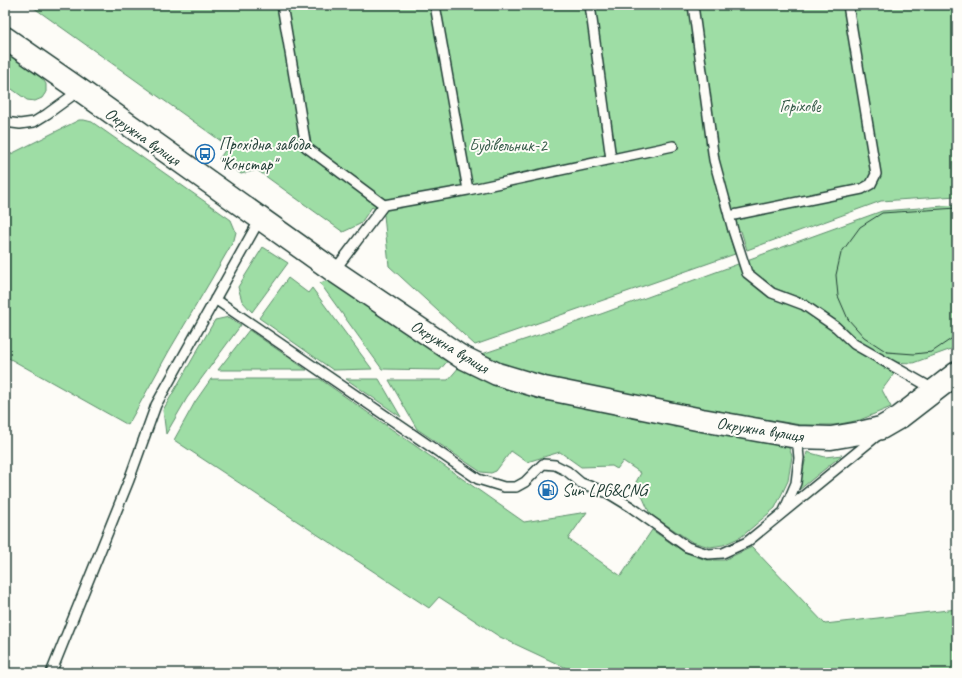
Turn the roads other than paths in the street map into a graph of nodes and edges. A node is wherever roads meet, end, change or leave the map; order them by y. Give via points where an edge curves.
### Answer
1 (282, 5) edge
2 (435, 5) edge
3 (590, 5) edge
4 (693, 5) edge
5 (848, 5) edge
6 (5, 38) edge
7 (80, 90) junction
8 (5, 122) edge
9 (673, 146) dead end
10 (612, 159) junction
11 (468, 190) junction
12 (384, 205) junction
13 (729, 216) junction
14 (260, 219) junction
15 (334, 271) junction
16 (215, 299) junction
17 (957, 373) edge
18 (935, 390) junction
19 (900, 417) junction
20 (797, 437) junction
21 (784, 512) junction
22 (51, 673) edge

1 - 12 lane via 306,147
2 - 11 lane
3 - 10 lane
4 - 13 lane via 714,160
5 - 13 lane via 876,174 871,184 862,189
6 - 7 main road, Окружна вулиця
7 - 8 lane via 34,122
7 - 14 main road, Окружна вулиця
9 - 10 lane
10 - 11 lane
11 - 12 lane
12 - 15 lane
13 - 18 lane via 747,273 772,293 804,305 836,327 854,344
14 - 15 main road, Окружна вулиця
14 - 16 lane
15 - 20 main road, Окружна вулиця via 460,356 497,374 544,388
16 - 21 lane via 478,479 504,487 516,487 525,482 543,464 555,465 581,483 608,493 631,507 687,547 708,554 723,554 747,542
16 - 22 lane via 156,405 129,480
17 - 18 main road, Окружна вулиця
18 - 19 main road, Окружна вулиця
19 - 20 main road, Окружна вулиця via 881,428 860,433 831,438
19 - 21 lane
20 - 21 lane via 799,458 796,483

